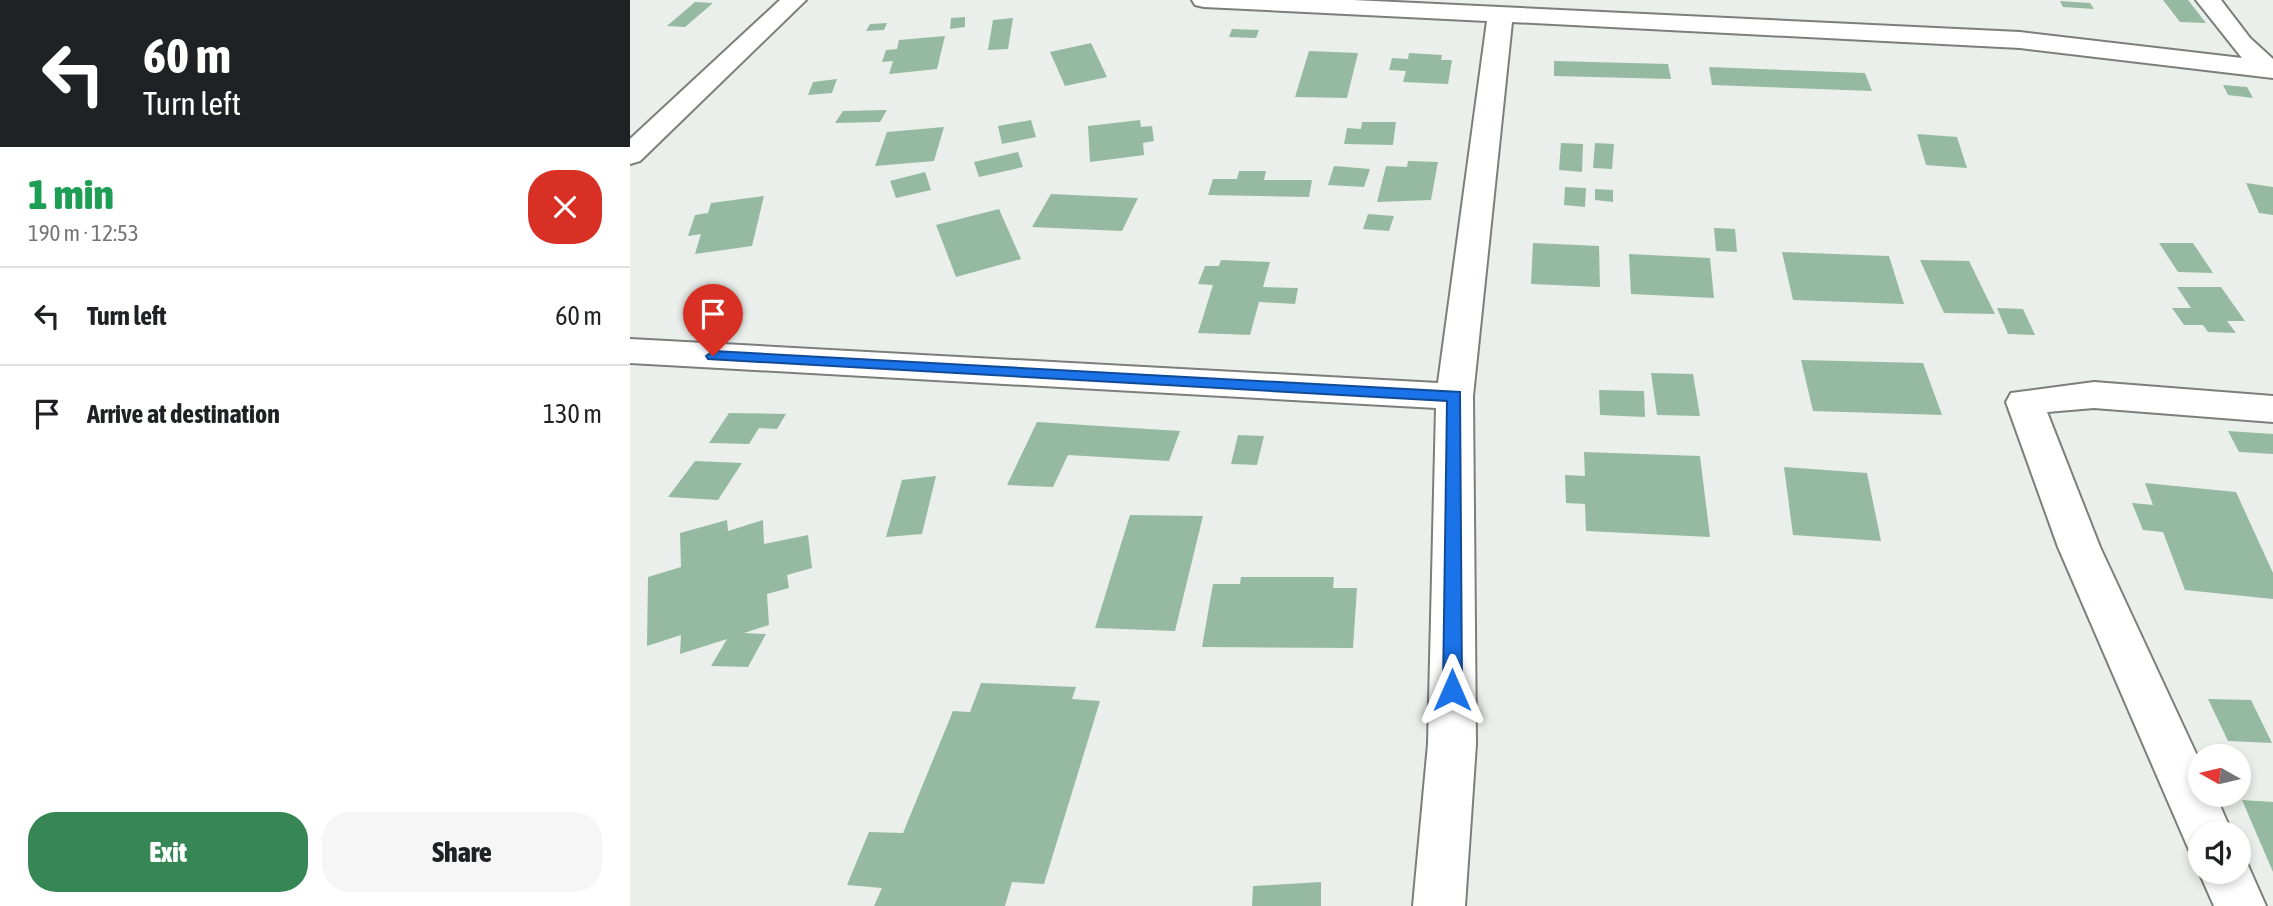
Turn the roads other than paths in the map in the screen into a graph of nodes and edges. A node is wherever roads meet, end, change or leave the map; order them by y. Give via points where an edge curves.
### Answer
1 (794, 0) edge
2 (1204, 0) edge
3 (2208, 0) edge
4 (1500, 16) junction
5 (2271, 70) edge
6 (630, 155) edge
7 (630, 351) edge
8 (1455, 396) junction
9 (2273, 409) edge
10 (2202, 821) edge
11 (2230, 884) edge
12 (1439, 906) edge
13 (2240, 906) edge

1 - 6 street
2 - 4 street
3 - 5 street via 2241,43
4 - 5 street via 2020,40
4 - 8 street
7 - 8 street
8 - 12 street via 1452,744
9 - 10 street via 2094,395 2024,402 2079,547
11 - 13 street

